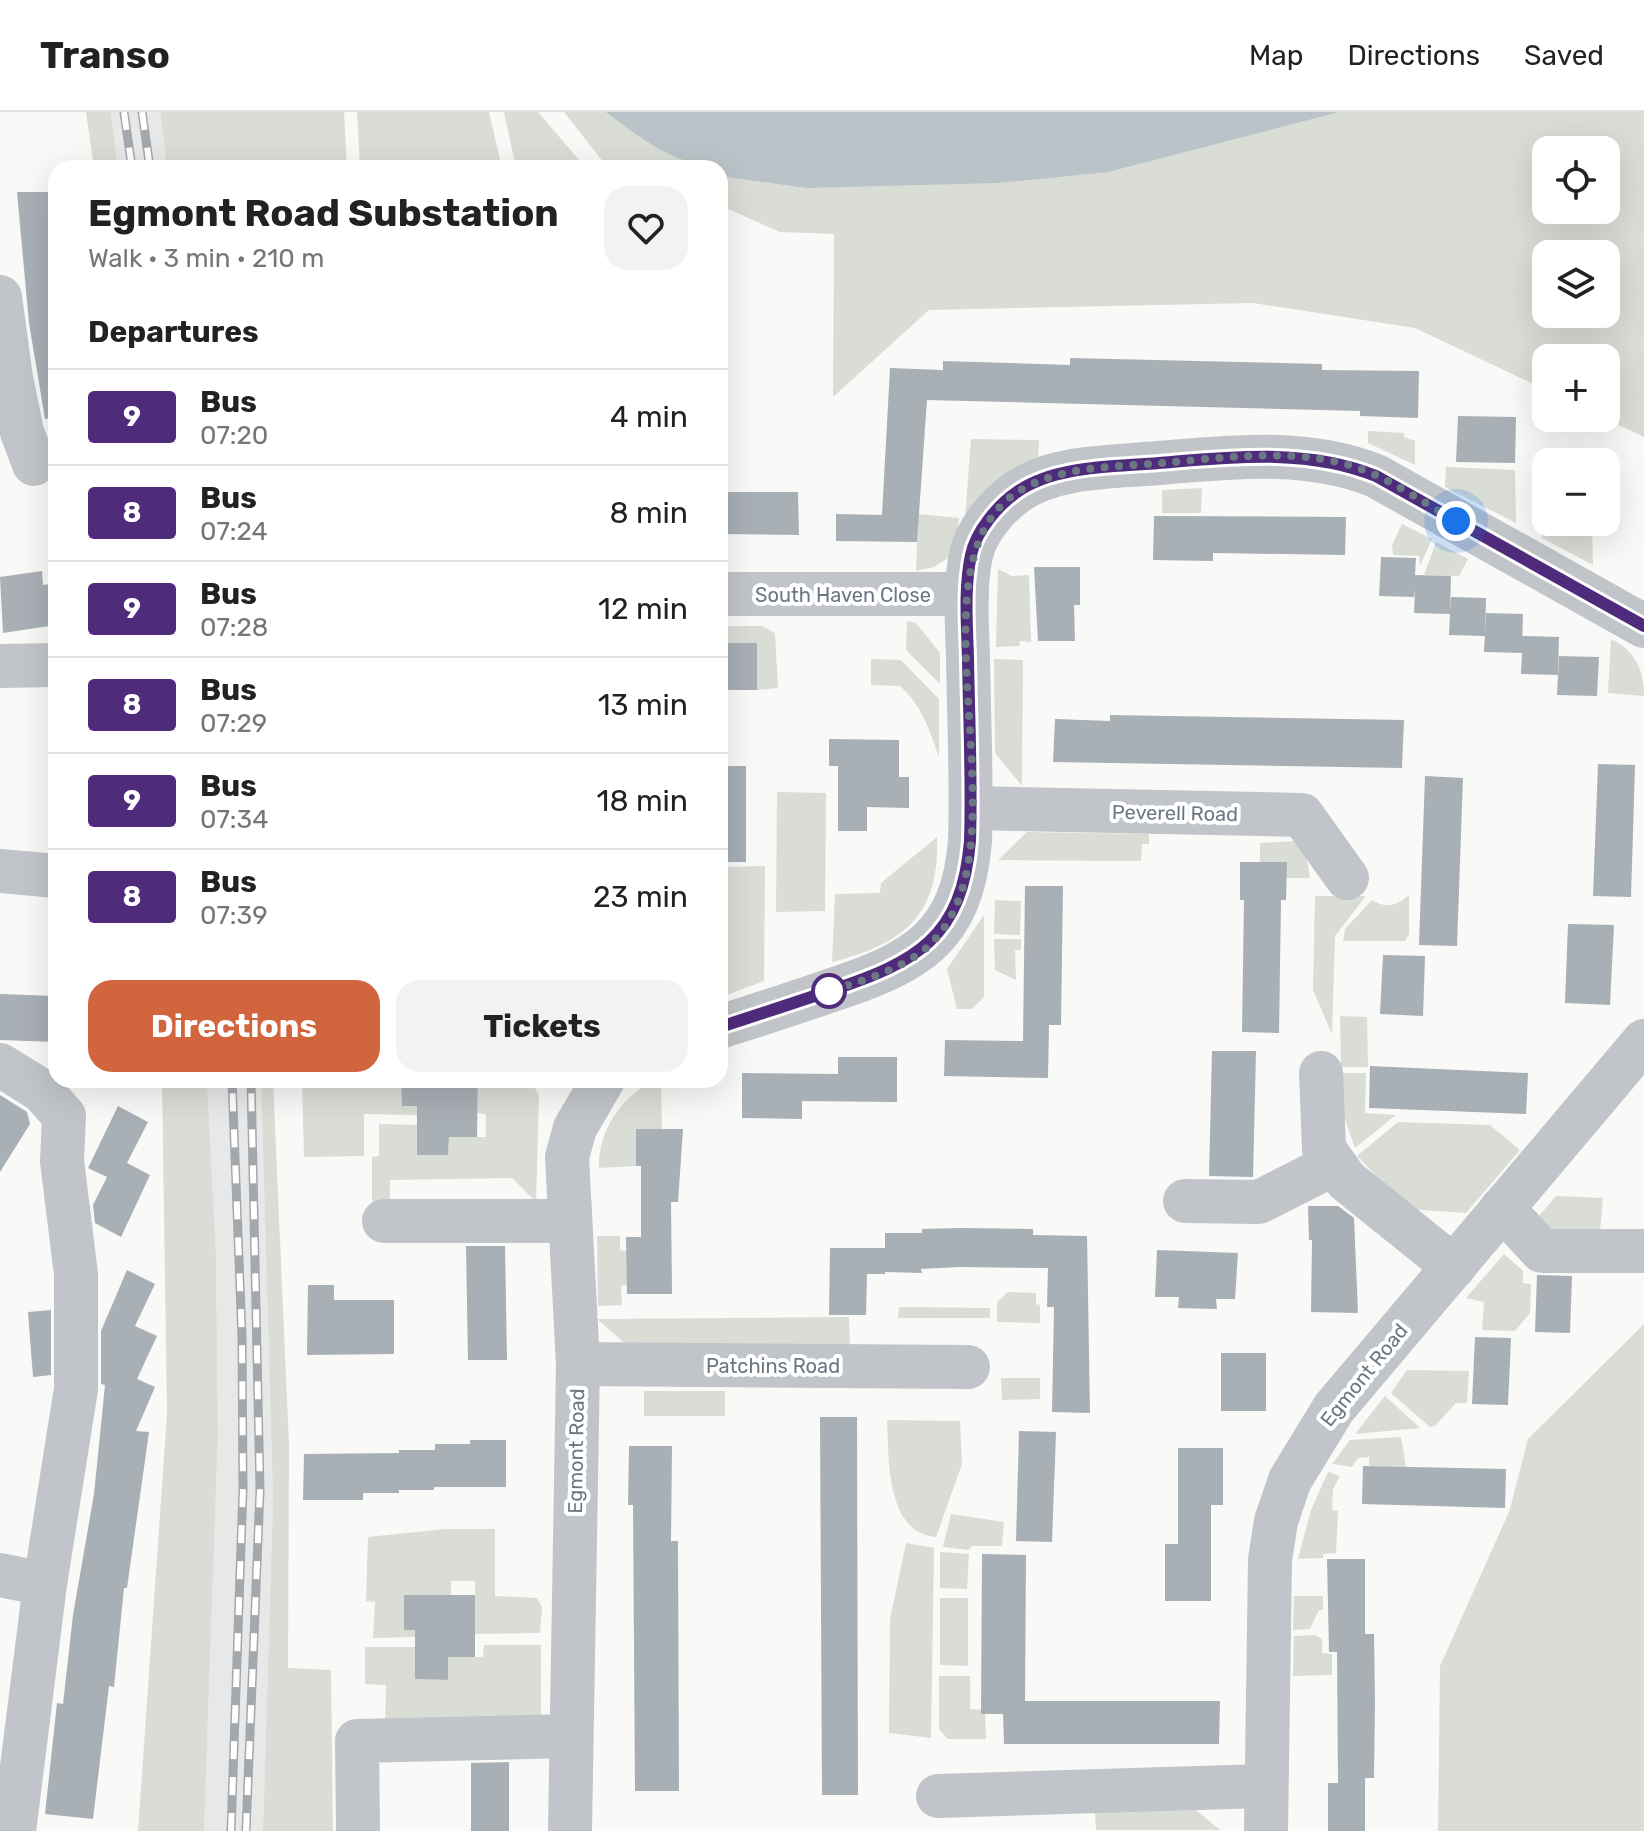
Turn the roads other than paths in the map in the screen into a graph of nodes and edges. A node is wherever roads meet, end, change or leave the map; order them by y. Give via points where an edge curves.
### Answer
1 (0, 297) edge
2 (4, 355) edge
3 (34, 464) dead end
4 (728, 594) edge
5 (967, 594) junction
6 (1644, 626) edge
7 (48, 665) edge
8 (0, 666) edge
9 (971, 808) junction
10 (0, 871) edge
11 (48, 875) edge
12 (1347, 878) dead end
13 (728, 1024) edge
14 (1644, 1041) edge
15 (0, 1065) edge
16 (1321, 1073) dead end
17 (598, 1088) edge
18 (1334, 1164) junction
19 (1185, 1201) dead end
20 (1502, 1208) junction
21 (384, 1221) dead end
22 (570, 1221) junction
23 (1644, 1251) edge
24 (1454, 1267) junction
25 (578, 1364) junction
26 (968, 1367) dead end
27 (0, 1575) edge
28 (45, 1584) junction
29 (571, 1736) junction
30 (1265, 1786) junction
31 (938, 1796) dead end
32 (10, 1805) edge
33 (358, 1831) edge
34 (570, 1831) edge
35 (1266, 1831) edge

1 - 2 street
2 - 3 street
4 - 5 street, South Haven Close
5 - 6 street via 971,552 979,535 1002,504 1036,482 1089,469 1296,458 1332,461 1376,476
5 - 9 street
7 - 8 street
9 - 12 street, Peverell Road via 1302,815
9 - 13 street via 968,863 958,900 920,953 883,973
10 - 11 street
14 - 20 street, Egmont Road
15 - 28 street via 42,1091 64,1116 62,1161 76,1274 76,1389
16 - 18 street via 1324,1149
17 - 22 street, Egmont Road via 575,1128 567,1157
18 - 19 street via 1259,1202
18 - 24 street via 1378,1209
20 - 23 street via 1542,1251
20 - 24 street, Egmont Road
21 - 22 street
22 - 25 street, Egmont Road
24 - 30 street, Egmont Road via 1334,1408 1283,1499 1270,1560
25 - 26 street, Patchins Road
25 - 29 street, Egmont Road
27 - 28 street
28 - 32 street
29 - 33 street via 357,1741
29 - 34 street, Egmont Road
30 - 31 street
30 - 35 street, Egmont Road

